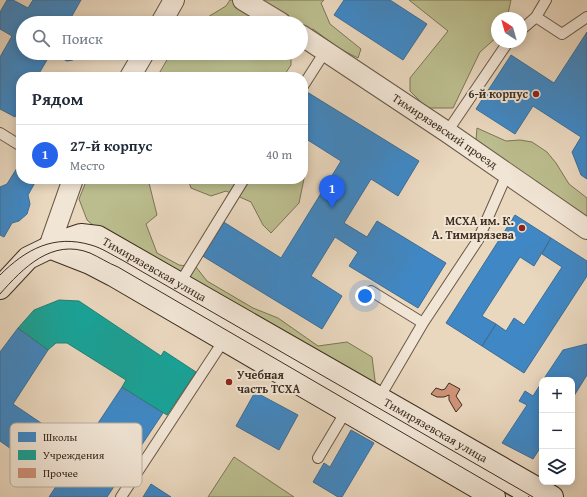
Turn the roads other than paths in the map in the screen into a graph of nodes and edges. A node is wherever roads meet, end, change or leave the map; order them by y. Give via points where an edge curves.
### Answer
1 (174, 0) edge
2 (243, 0) edge
3 (546, 0) edge
4 (165, 16) edge
5 (269, 16) edge
6 (536, 17) junction
7 (587, 17) edge
8 (527, 25) edge
9 (308, 39) edge
10 (504, 48) edge
11 (326, 50) junction
12 (140, 60) edge
13 (133, 72) edge
14 (308, 78) edge
15 (447, 132) junction
16 (0, 133) edge
17 (16, 143) edge
18 (507, 174) junction
19 (71, 184) edge
20 (241, 184) edge
21 (587, 228) edge
22 (49, 248) junction
23 (180, 283) junction
24 (0, 288) edge
25 (371, 291) dead end
26 (424, 323) junction
27 (224, 340) junction
28 (365, 410) junction
29 (318, 458) dead end
30 (142, 465) edge
31 (128, 487) edge
32 (121, 497) edge
33 (494, 497) edge
34 (523, 497) edge
35 (552, 497) edge

1 - 4 street
2 - 5 street
3 - 6 lane
6 - 7 lane via 562,34
6 - 8 lane
9 - 11 street, Тимирязевский проезд
10 - 15 lane
11 - 14 lane
11 - 15 street, Тимирязевский проезд
12 - 13 street
15 - 18 street, Тимирязевский проезд
16 - 17 lane
18 - 21 street, Тимирязевский проезд
18 - 26 lane via 478,240
19 - 22 street
20 - 23 lane
22 - 23 main road, Тимирязевская улица via 81,235 98,237
22 - 24 main road via 28,258
22 - 27 main road, Тимирязевская улица via 113,274
22 - 28 lane via 67,245 91,249 136,272
23 - 28 main road, Тимирязевская улица
25 - 26 lane
26 - 28 lane
27 - 28 main road, Тимирязевская улица
27 - 30 lane
28 - 29 lane
28 - 33 main road, Тимирязевская улица
28 - 34 lane
28 - 35 main road, Тимирязевская улица
31 - 32 lane

